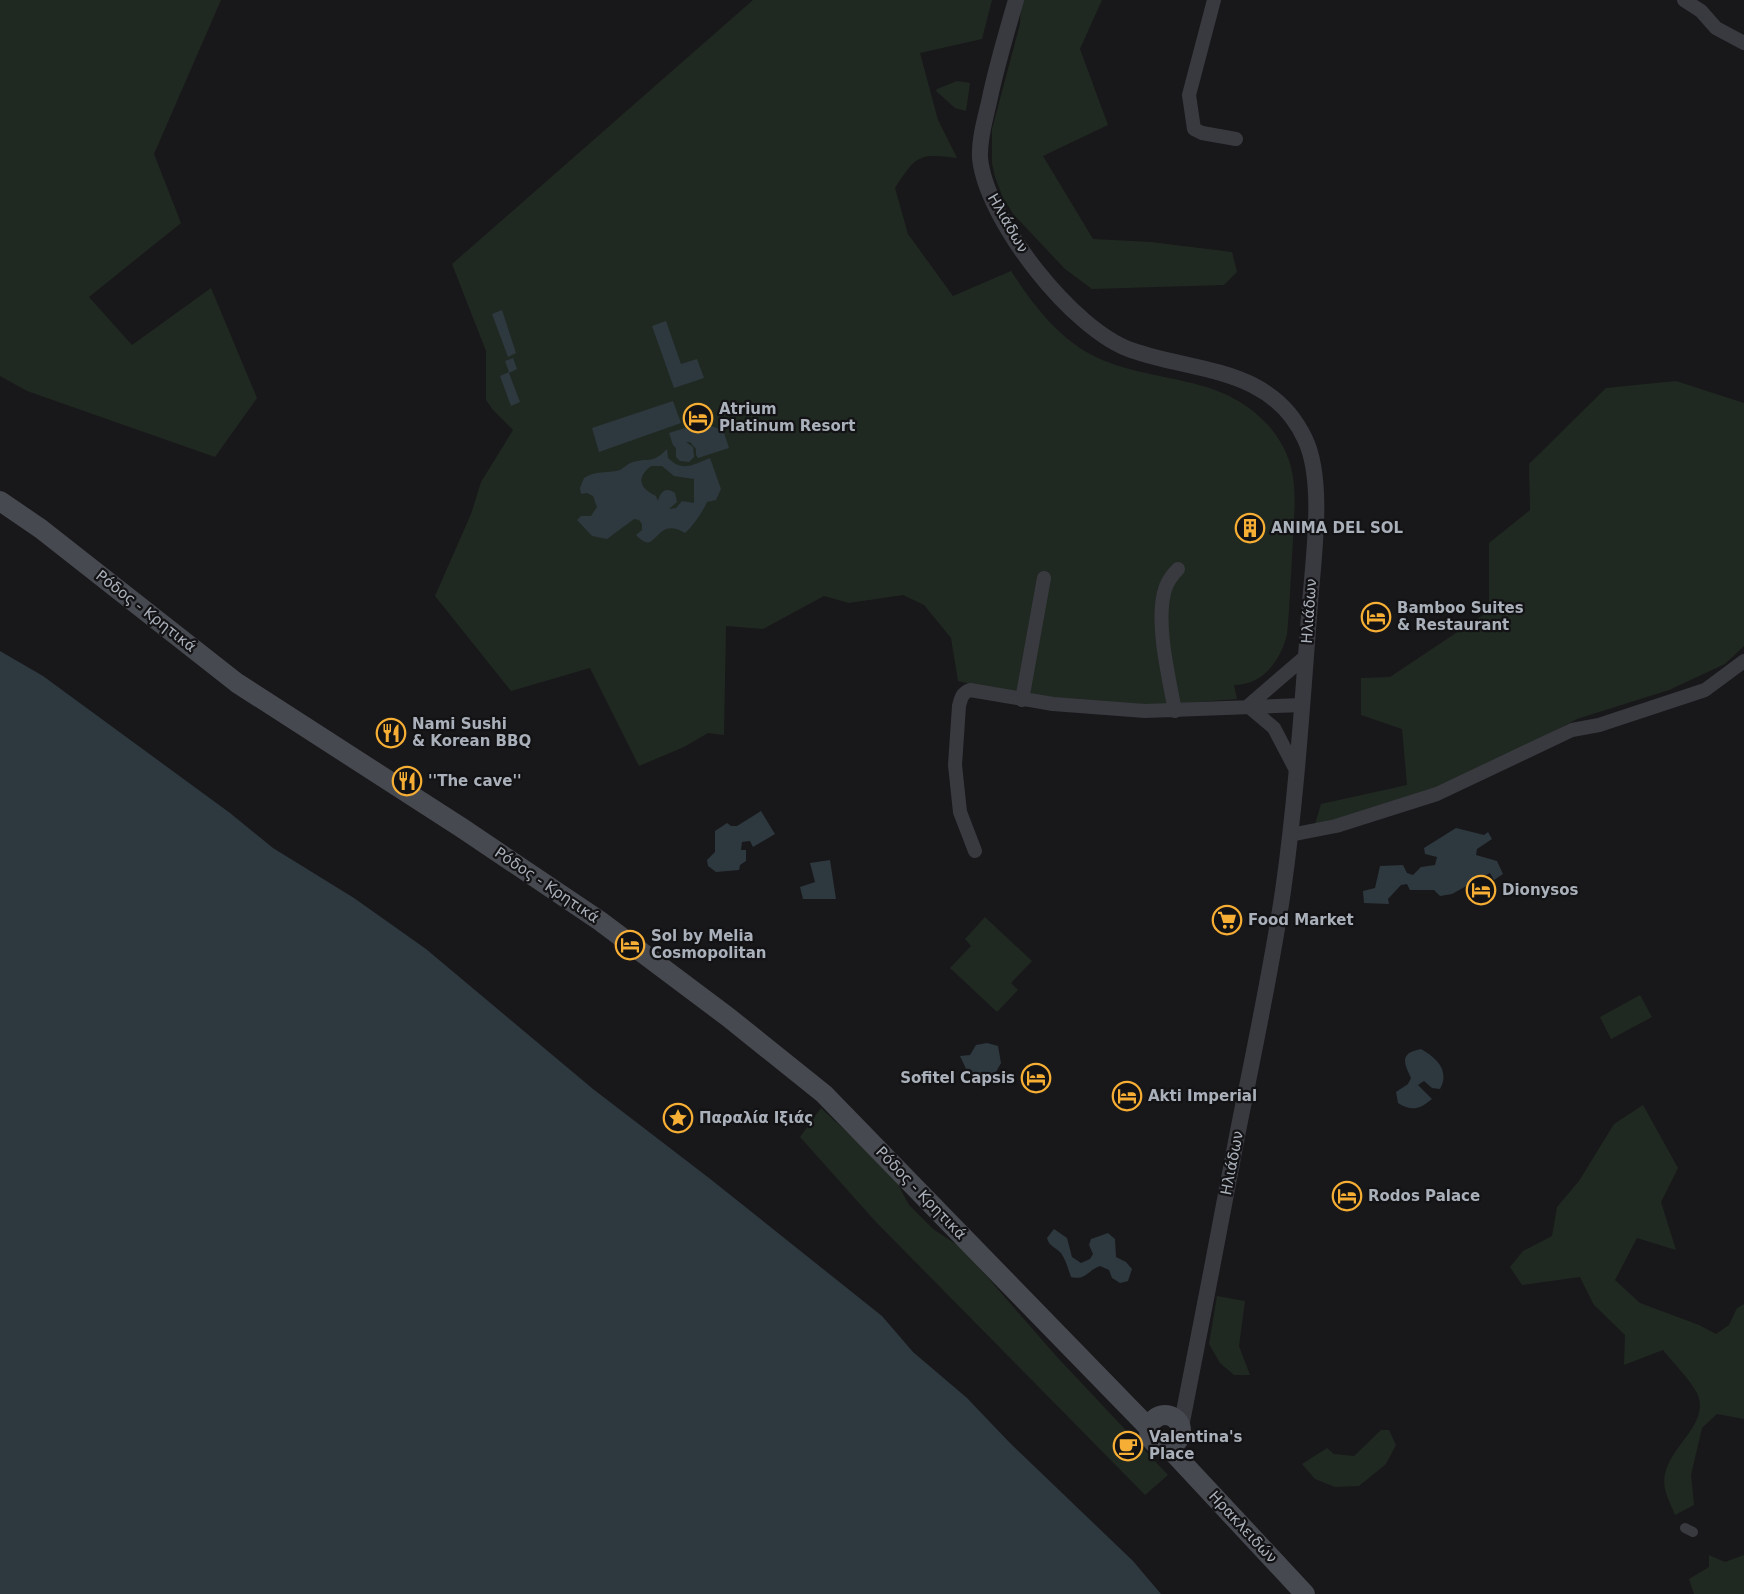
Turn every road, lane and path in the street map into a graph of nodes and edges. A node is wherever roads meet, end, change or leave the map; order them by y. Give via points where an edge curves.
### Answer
1 (1016, 0) edge
2 (1214, 0) edge
3 (1684, 0) edge
4 (1744, 43) edge
5 (1236, 139) dead end
6 (0, 489) edge
7 (0, 501) edge
8 (41, 529) junction
9 (1178, 569) dead end
10 (1044, 578) dead end
11 (1306, 656) junction
12 (1744, 661) edge
13 (1022, 700) junction
14 (1302, 705) junction
15 (1248, 706) junction
16 (1175, 711) junction
17 (1297, 772) junction
18 (1290, 835) junction
19 (975, 851) dead end
20 (1165, 1432) junction
21 (1305, 1594) edge

1 - 11 street, Ηλιάδων via 981,135 980,158 990,193 1007,226 1052,290 1102,335 1134,351 1215,370 1251,383 1269,394 1295,420 1314,462 1317,500
2 - 5 street via 1189,105 1194,129
3 - 4 street via 1716,28
6 - 8 main road
7 - 8 main road
8 - 20 main road, Ρόδος - Κρητικά via 237,683 591,915 825,1094
9 - 16 street via 1168,580 1162,605 1164,648
10 - 13 street
11 - 14 street, Ηλιάδων
11 - 15 street
12 - 18 street via 1705,690 1572,730 1437,794 1336,826
13 - 16 street
13 - 19 street via 970,690 961,698 955,765 960,812
14 - 15 street
14 - 17 street, Ηλιάδων
15 - 16 street
15 - 17 street via 1274,728
17 - 18 street, Ηλιάδων
18 - 20 street, Ηλιάδων via 1273,951 1188,1392
20 - 21 main road, Ηρακλειδών

